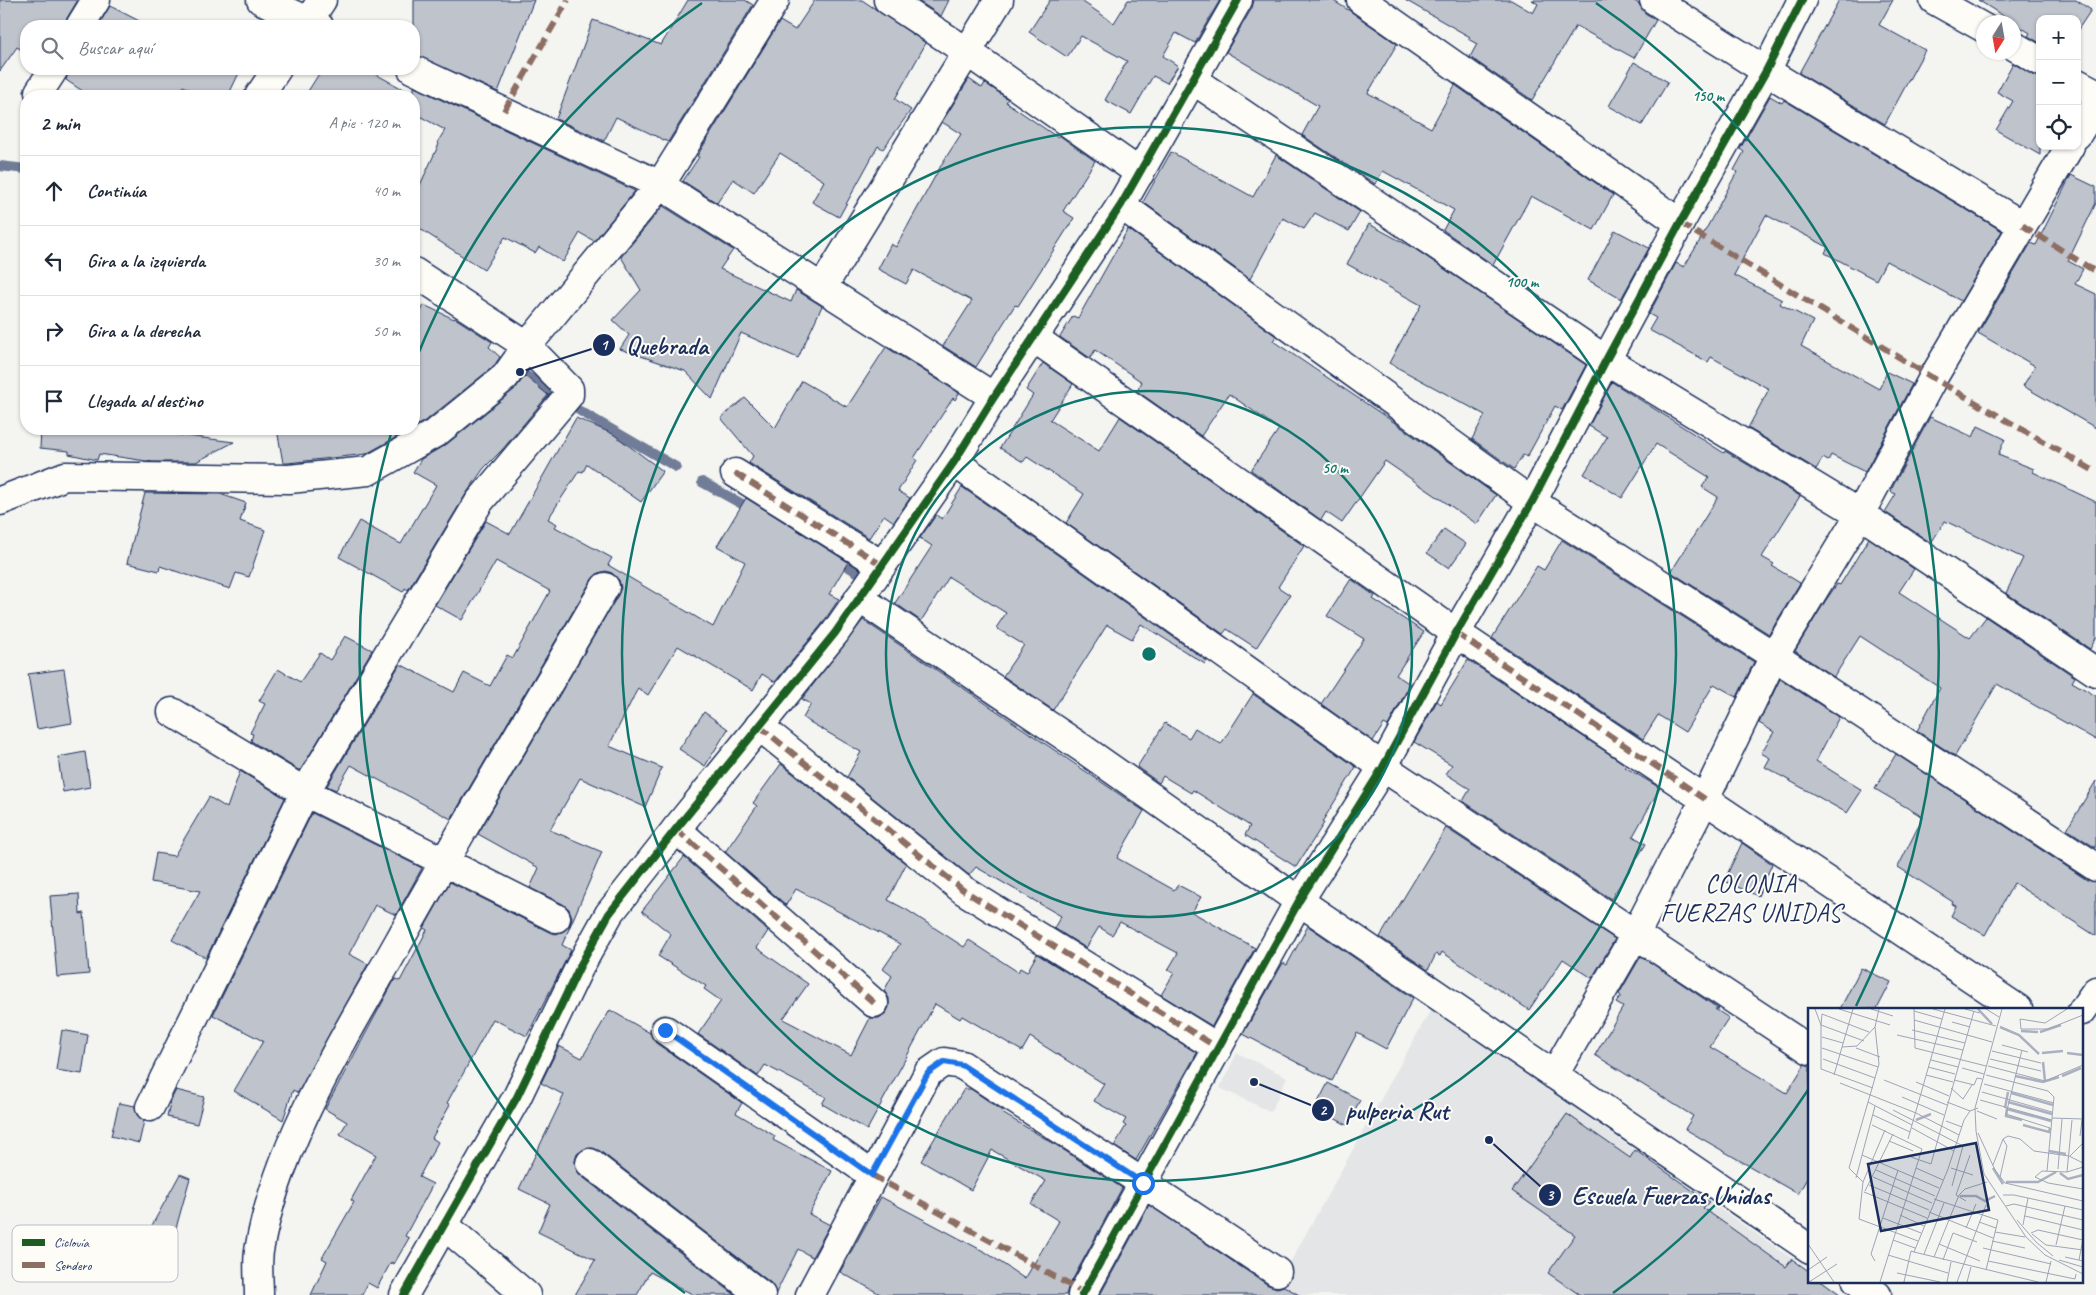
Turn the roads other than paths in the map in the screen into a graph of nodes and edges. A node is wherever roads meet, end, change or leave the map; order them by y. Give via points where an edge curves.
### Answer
1 (96, 0) edge
2 (261, 0) edge
3 (775, 0) edge
4 (888, 0) edge
5 (998, 0) edge
6 (1238, 0) edge
7 (1361, 0) edge
8 (1654, 0) edge
9 (1802, 0) edge
10 (1934, 0) edge
11 (314, 19) edge
12 (84, 20) edge
13 (1976, 24) edge
14 (2021, 50) edge
15 (966, 51) junction
16 (2038, 60) edge
17 (1766, 72) junction
18 (420, 73) edge
19 (50, 75) edge
20 (273, 75) edge
21 (1193, 80) junction
22 (2081, 85) edge
23 (40, 90) edge
24 (263, 90) edge
25 (2096, 94) edge
26 (2096, 104) edge
27 (2081, 128) edge
28 (2068, 150) edge
29 (1140, 173) junction
30 (660, 185) junction
31 (1121, 204) junction
32 (1680, 223) junction
33 (2022, 225) junction
34 (420, 276) edge
35 (822, 288) junction
36 (1034, 338) junction
37 (526, 346) junction
38 (1606, 360) junction
39 (994, 397) junction
40 (954, 462) junction
41 (735, 473) dead end
42 (0, 502) edge
43 (1532, 502) junction
44 (1860, 514) junction
45 (882, 565) junction
46 (605, 587) dead end
47 (859, 598) junction
48 (1456, 633) junction
49 (1774, 656) junction
50 (2096, 672) edge
51 (172, 712) dead end
52 (759, 726) junction
53 (1383, 767) junction
54 (305, 792) junction
55 (1705, 799) junction
56 (676, 829) junction
57 (443, 862) junction
58 (2096, 867) edge
59 (1300, 901) junction
60 (556, 918) dead end
61 (1635, 936) junction
62 (2096, 991) edge
63 (874, 1003) dead end
64 (2017, 1008) edge
65 (2084, 1008) edge
66 (665, 1030) dead end
67 (1218, 1048) junction
68 (1808, 1049) edge
69 (1554, 1075) junction
70 (150, 1106) dead end
71 (590, 1164) dead end
72 (872, 1175) junction
73 (1143, 1183) junction
74 (444, 1225) junction
75 (1808, 1248) edge
76 (1277, 1272) dead end
77 (1858, 1282) edge
78 (1894, 1282) edge
79 (258, 1295) edge
80 (404, 1295) edge
81 (526, 1295) edge
82 (761, 1295) edge
83 (810, 1295) edge
84 (1082, 1295) edge
85 (1877, 1295) edge
86 (1886, 1295) edge

1 - 12 street
2 - 11 street
3 - 30 street
4 - 15 street
5 - 15 street
6 - 21 street
7 - 32 street
8 - 17 street
9 - 17 street
10 - 13 street
14 - 16 street
15 - 29 street
15 - 35 street
17 - 32 street
17 - 33 street
18 - 30 street
19 - 23 street
20 - 24 street
21 - 29 street
21 - 38 street
22 - 25 street
26 - 27 street
28 - 33 street
29 - 31 street
30 - 35 street
30 - 37 street
31 - 36 street
31 - 43 street
32 - 38 street
33 - 44 street via 1933,378
34 - 37 street
35 - 39 street
36 - 39 street
36 - 48 street
37 - 42 street via 505,377 437,432 368,471 288,479 66,476
37 - 54 street via 568,389 568,395 479,502
38 - 43 street
38 - 44 street
39 - 40 street
40 - 45 street
40 - 53 street
41 - 45 street
43 - 48 street
43 - 49 street
44 - 49 street
44 - 50 street
45 - 47 street
46 - 57 street
47 - 52 street via 835,633
47 - 59 street via 1082,748
48 - 53 street
48 - 55 street
49 - 55 street
49 - 58 street
51 - 54 street
52 - 56 street
52 - 67 street via 962,890
53 - 59 street
53 - 61 street
54 - 57 street
54 - 70 street
55 - 61 street
55 - 64 street
56 - 63 street
56 - 74 street via 609,914 580,966 517,1097
57 - 60 street
57 - 79 street via 330,1064 298,1129 276,1182 259,1252
59 - 67 street
59 - 69 street
61 - 68 street
61 - 69 street
62 - 65 street
66 - 72 street
67 - 73 street
69 - 75 street
71 - 82 street
72 - 73 street via 928,1073 944,1062 962,1065
72 - 83 street
73 - 76 street
73 - 84 street
74 - 80 street
74 - 81 street
77 - 85 street
78 - 86 street

